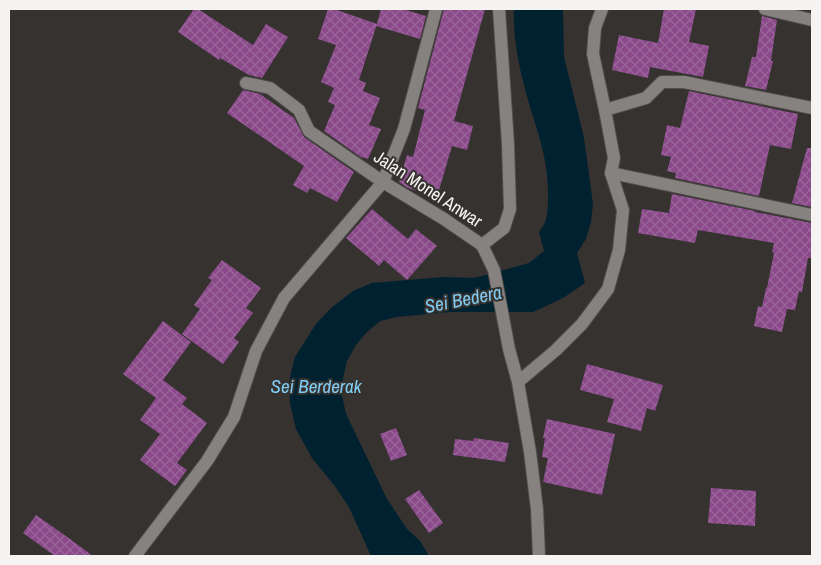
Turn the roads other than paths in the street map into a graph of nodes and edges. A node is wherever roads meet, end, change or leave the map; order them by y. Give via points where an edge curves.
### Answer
1 (437, 9) edge
2 (499, 9) edge
3 (602, 9) edge
4 (765, 9) edge
5 (812, 20) edge
6 (246, 82) dead end
7 (812, 108) edge
8 (605, 110) junction
9 (611, 173) junction
10 (383, 182) junction
11 (812, 215) edge
12 (482, 244) junction
13 (518, 382) junction
14 (134, 556) edge
15 (539, 556) edge

1 - 10 street via 404,128
2 - 12 street via 510,209 504,228
3 - 8 street via 595,28 593,54
4 - 5 street
6 - 10 street, Jalan Monel Anwar via 270,88 299,110 309,131
7 - 8 street via 684,82 662,82 646,98
8 - 9 street via 614,158
9 - 11 street
9 - 13 street via 623,210 619,250 608,289 563,344
10 - 12 street, Jalan Monel Anwar
10 - 14 street via 284,298 256,351 234,417 207,460
12 - 13 street, Jalan Monel Anwar via 494,270
13 - 15 street, Jalan Monel Anwar via 537,509

